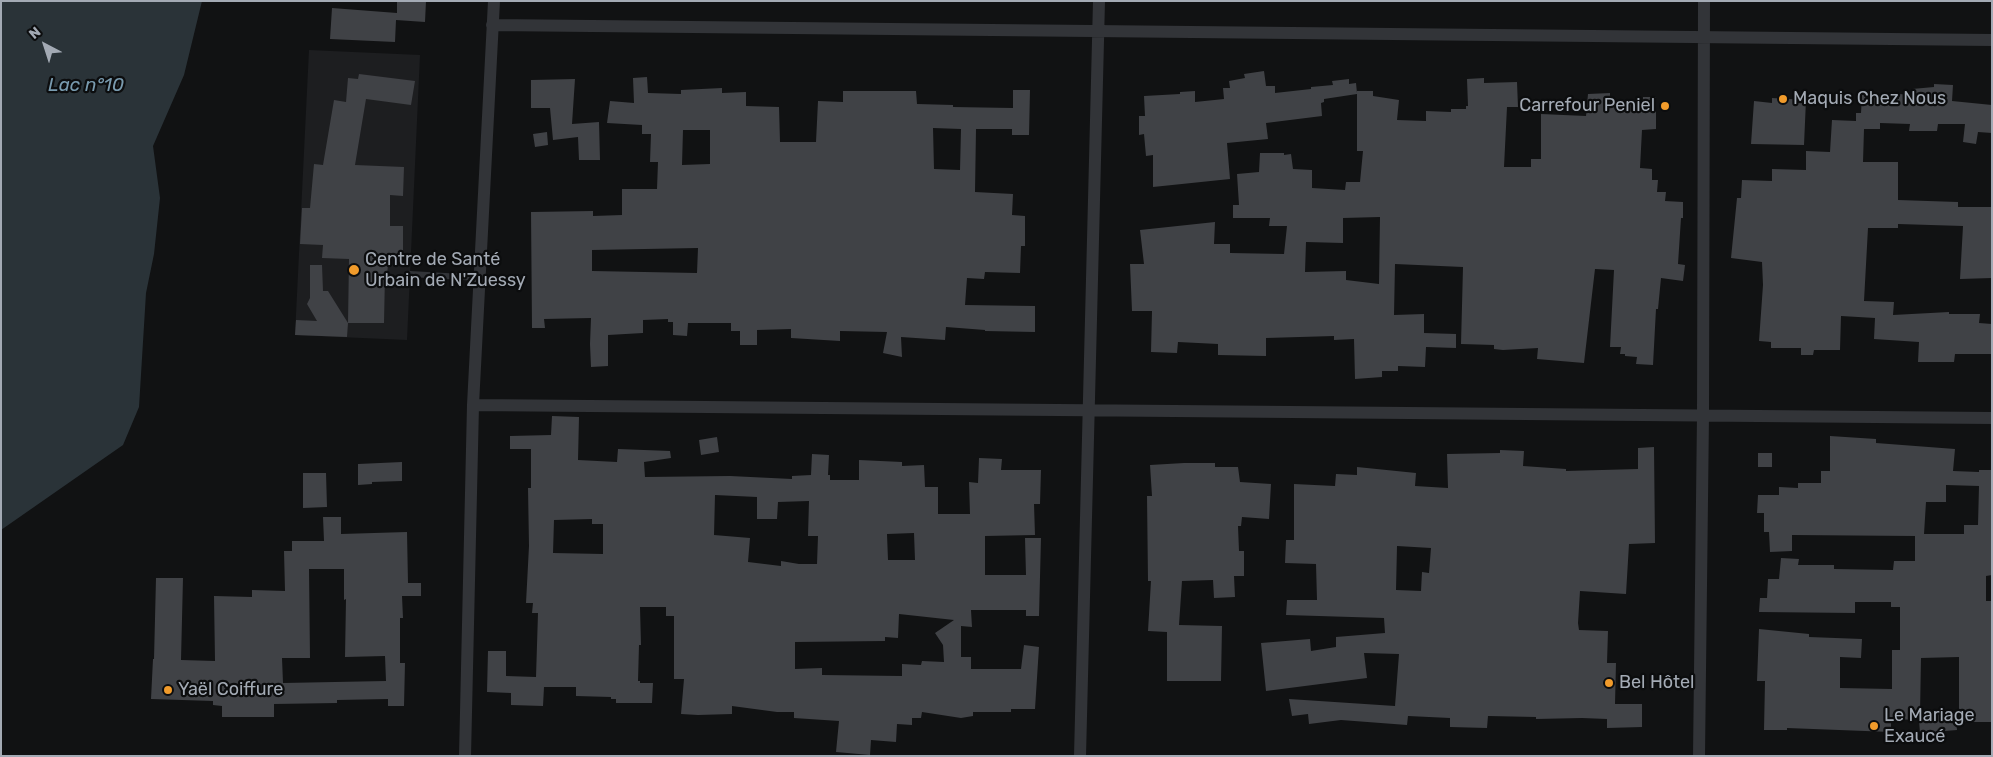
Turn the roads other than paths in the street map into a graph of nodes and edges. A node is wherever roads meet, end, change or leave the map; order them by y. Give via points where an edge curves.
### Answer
1 (494, 1) edge
2 (1099, 1) edge
3 (1704, 1) edge
4 (492, 24) junction
5 (1098, 31) junction
6 (1703, 37) junction
7 (1992, 40) edge
8 (410, 274) dead end
9 (480, 278) junction
10 (473, 405) junction
11 (1088, 410) junction
12 (1703, 415) junction
13 (1992, 418) edge
14 (465, 756) edge
15 (1080, 756) edge
16 (1699, 756) edge

1 - 4 street
2 - 5 street
3 - 6 street
4 - 5 street
4 - 9 street
5 - 6 street
5 - 11 street
6 - 7 street
6 - 12 street
8 - 9 lane
9 - 10 street
10 - 11 street
10 - 14 street
11 - 12 street
11 - 15 street
12 - 13 street
12 - 16 street

